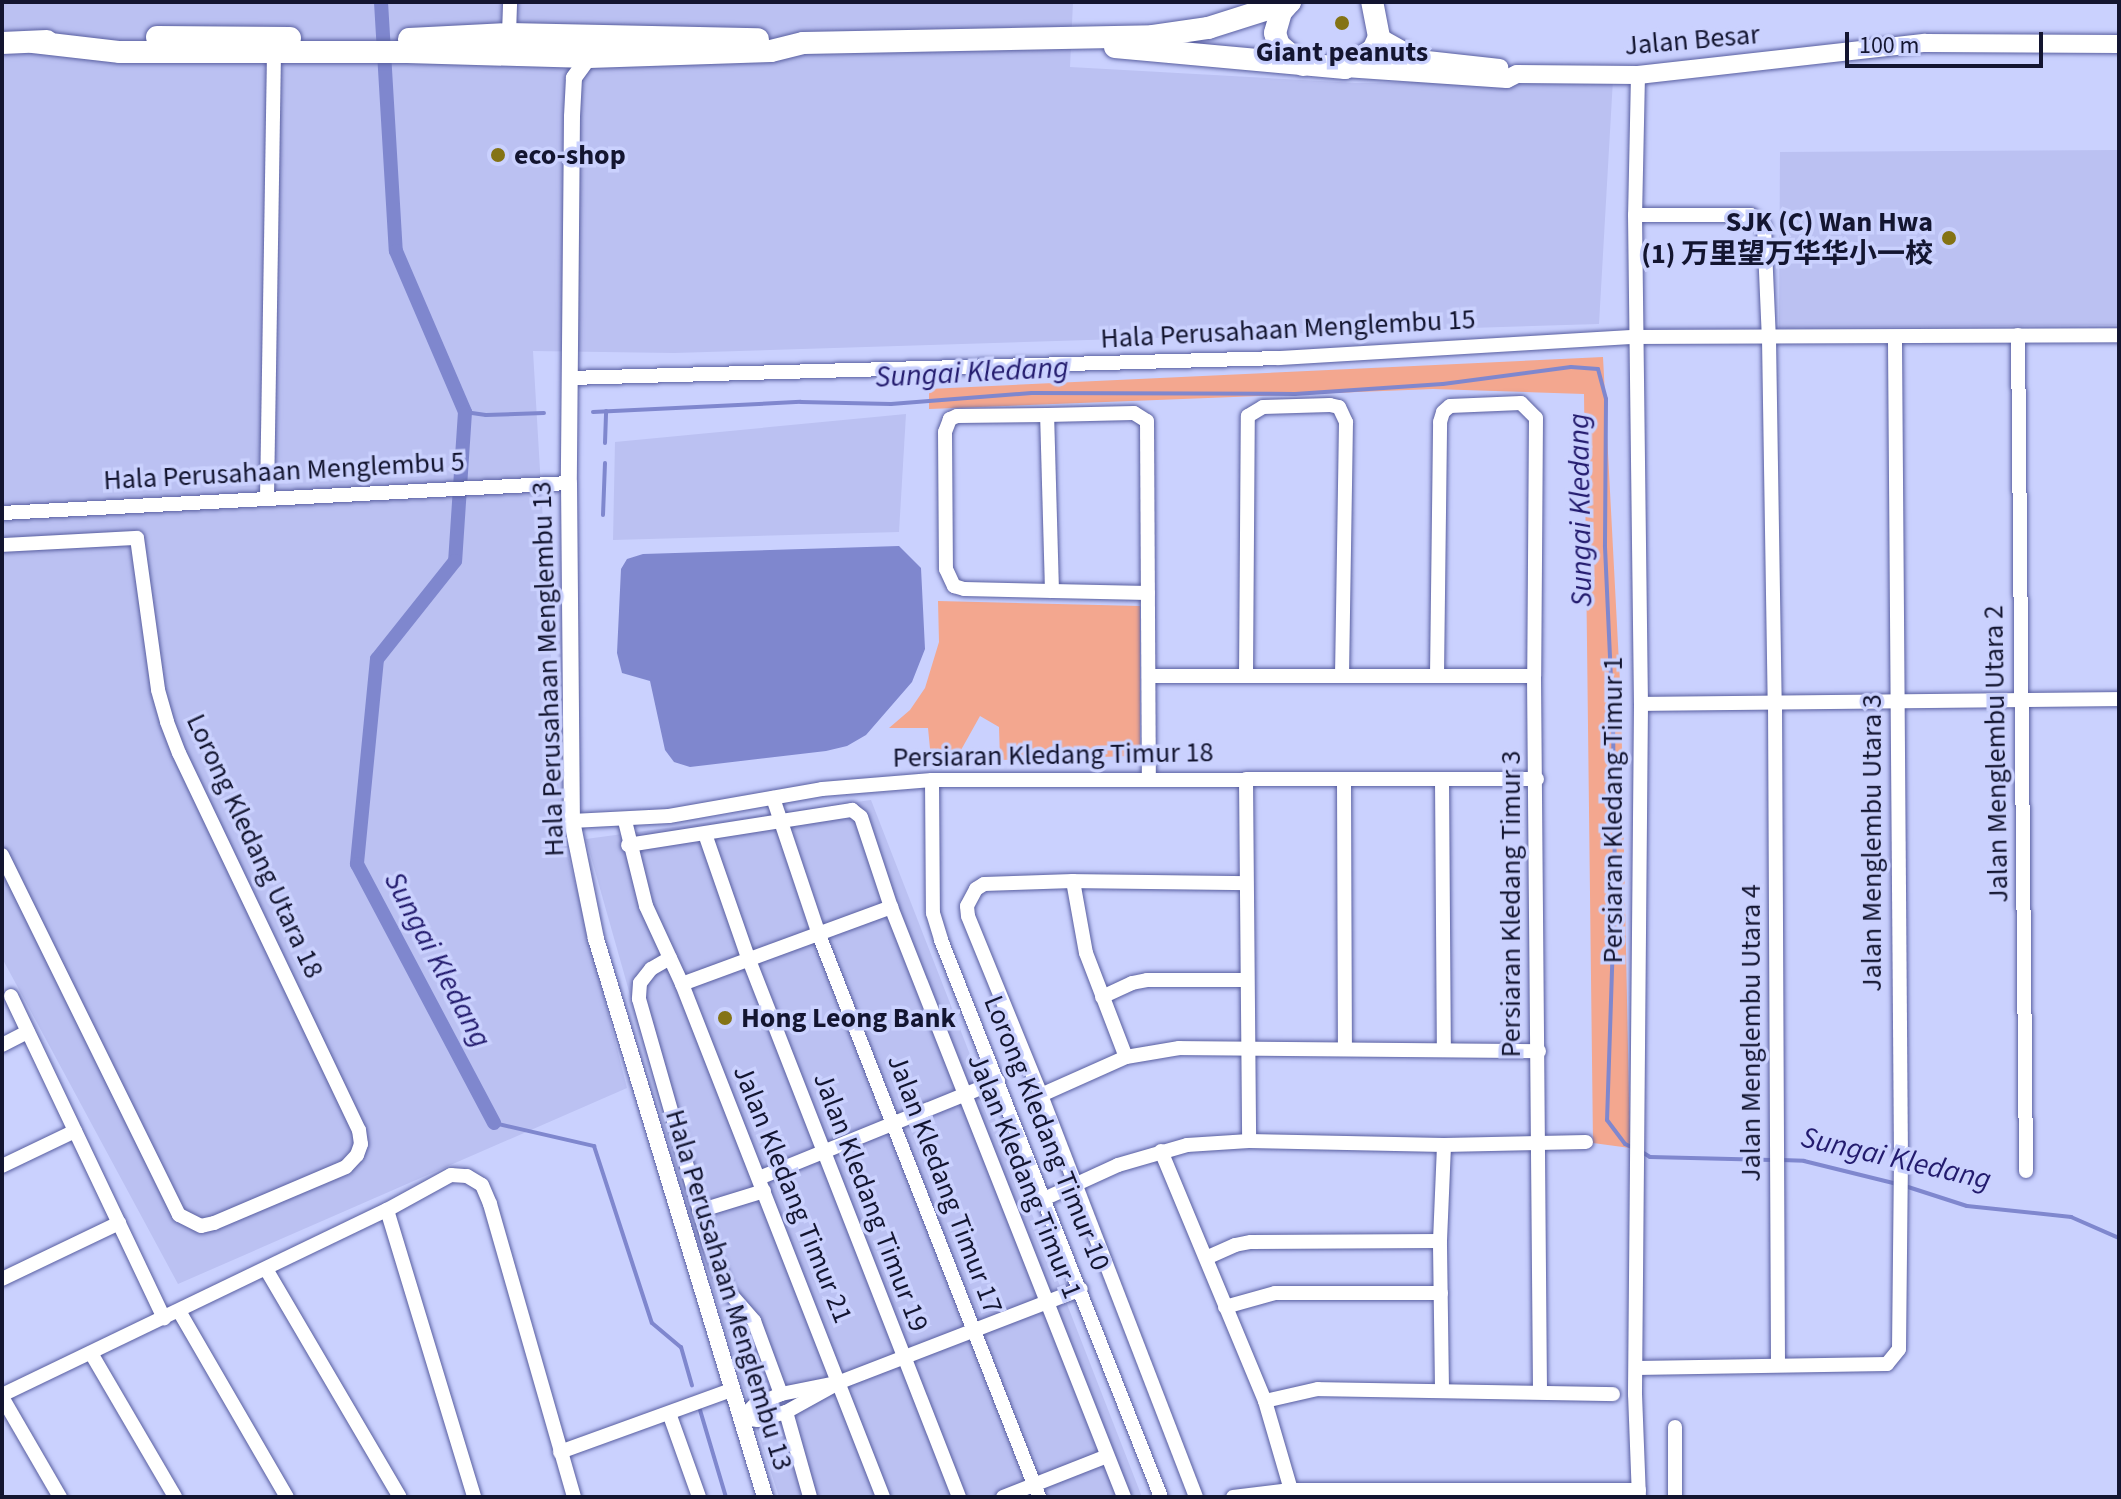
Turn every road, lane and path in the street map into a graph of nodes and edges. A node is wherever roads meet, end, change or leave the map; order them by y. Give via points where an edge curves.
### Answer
1 (510, 2) edge
2 (1290, 2) edge
3 (1378, 14) edge
4 (509, 34) junction
5 (1070, 39) junction
6 (33, 42) junction
7 (2, 43) edge
8 (803, 43) junction
9 (2119, 44) edge
10 (354, 46) junction
11 (394, 46) junction
12 (1872, 51) junction
13 (2119, 51) edge
14 (274, 53) junction
15 (556, 56) junction
16 (589, 57) junction
17 (1304, 65) junction
18 (1345, 68) junction
19 (1517, 74) junction
20 (1638, 75) junction
21 (574, 78) junction
22 (1635, 215) junction
23 (2018, 335) junction
24 (2119, 335) edge
25 (1636, 337) junction
26 (1895, 337) junction
27 (1769, 339) junction
28 (569, 378) junction
29 (1047, 415) junction
30 (569, 483) junction
31 (267, 498) junction
32 (2, 513) edge
33 (2, 545) edge
34 (1052, 591) junction
35 (1148, 593) junction
36 (1149, 676) junction
37 (1246, 676) junction
38 (1342, 676) junction
39 (1437, 676) junction
40 (1534, 676) junction
41 (2119, 699) edge
42 (2021, 701) junction
43 (1775, 702) junction
44 (1895, 702) junction
45 (1641, 704) junction
46 (1246, 779) junction
47 (1537, 779) junction
48 (932, 780) junction
49 (1149, 780) junction
50 (1344, 780) junction
51 (1442, 780) junction
52 (773, 798) junction
53 (572, 821) junction
54 (625, 821) junction
55 (780, 821) junction
56 (705, 834) junction
57 (628, 845) junction
58 (2, 855) edge
59 (1073, 881) junction
60 (1246, 883) junction
61 (891, 907) junction
62 (819, 935) junction
63 (670, 958) junction
64 (749, 960) junction
65 (1247, 980) junction
66 (682, 984) junction
67 (11, 996) dead end
68 (1102, 997) junction
69 (28, 1032) junction
70 (2, 1045) edge
71 (1249, 1046) junction
72 (1345, 1047) junction
73 (1444, 1049) junction
74 (1539, 1051) junction
75 (1126, 1057) junction
76 (998, 1081) junction
77 (965, 1095) junction
78 (1041, 1095) junction
79 (896, 1124) junction
80 (75, 1131) junction
81 (1249, 1141) junction
82 (1538, 1142) junction
83 (1586, 1142) dead end
84 (1444, 1145) junction
85 (1161, 1151) junction
86 (824, 1153) junction
87 (2, 1166) edge
88 (2026, 1171) dead end
89 (761, 1184) junction
90 (1074, 1184) junction
91 (1046, 1198) junction
92 (387, 1210) junction
93 (699, 1211) junction
94 (119, 1223) junction
95 (1440, 1241) junction
96 (1206, 1258) junction
97 (266, 1269) junction
98 (2, 1279) edge
99 (1081, 1289) junction
100 (1441, 1293) junction
101 (1047, 1299) junction
102 (1225, 1307) junction
103 (179, 1311) junction
104 (164, 1318) junction
105 (973, 1330) junction
106 (91, 1353) junction
107 (904, 1357) junction
108 (1778, 1364) junction
109 (1636, 1368) junction
110 (840, 1382) junction
111 (1442, 1389) junction
112 (731, 1390) junction
113 (1540, 1390) junction
114 (781, 1394) junction
115 (1613, 1394) dead end
116 (2, 1396) edge
117 (1265, 1401) junction
118 (786, 1412) junction
119 (669, 1413) junction
120 (741, 1418) junction
121 (1675, 1427) dead end
122 (560, 1452) junction
123 (1107, 1456) junction
124 (1291, 1490) junction
125 (1037, 1491) edge
126 (1639, 1493) edge
127 (60, 1497) edge
128 (175, 1497) edge
129 (287, 1497) edge
130 (400, 1497) edge
131 (474, 1497) edge
132 (574, 1497) edge
133 (699, 1497) edge
134 (765, 1497) edge
135 (810, 1497) edge
136 (883, 1497) edge
137 (959, 1497) edge
138 (1003, 1497) edge
139 (1124, 1497) edge
140 (1161, 1497) edge
141 (1196, 1497) edge
142 (1233, 1497) edge
143 (1675, 1497) edge

1 - 4 street
2 - 5 main road via 1208,28
2 - 17 main road via 1275,33 1279,45
3 - 18 main road via 1373,50
3 - 19 main road, Jalan Besar via 1418,59 1505,68
4 - 8 main road
4 - 11 main road
5 - 8 main road
5 - 17 main road via 1148,52
6 - 7 main road
6 - 10 main road via 121,37
6 - 14 main road via 120,52
8 - 16 main road via 771,51
9 - 12 main road, Jalan Besar via 2000,41
10 - 11 main road
10 - 14 main road
11 - 15 main road
12 - 13 main road, Jalan Besar
12 - 20 main road, Jalan Besar
14 - 31 street
15 - 16 main road
15 - 21 street
16 - 21 street
17 - 18 main road
18 - 19 main road, Jalan Besar via 1507,79
19 - 20 main road, Jalan Besar
20 - 22 street, Persiaran Kledang Timur 1
21 - 28 street, Hala Perusahaan Menglembu 13
22 - 25 street, Persiaran Kledang Timur 1
22 - 27 street, Jalan Menglembu Utara 4 via 1758,219 1764,226
23 - 24 street, Hala Perusahaan Menglembu 15
23 - 26 street, Hala Perusahaan Menglembu 15
23 - 42 street, Jalan Menglembu Utara 2
25 - 27 street, Hala Perusahaan Menglembu 15
25 - 28 street, Hala Perusahaan Menglembu 15 via 1279,358
25 - 45 street, Persiaran Kledang Timur 1
26 - 27 street, Hala Perusahaan Menglembu 15
26 - 44 street, Jalan Menglembu Utara 3
27 - 43 street, Jalan Menglembu Utara 4
28 - 30 street, Hala Perusahaan Menglembu 13
29 - 34 street
29 - 34 street via 957,416 946,425 948,579 964,589
29 - 35 street via 1134,413 1147,421
30 - 31 street, Hala Perusahaan Menglembu 5
30 - 53 street, Hala Perusahaan Menglembu 13
31 - 32 street, Hala Perusahaan Menglembu 5
33 - 58 street, Lorong Kledang Utara 18 via 137,538 167,722 359,1130 357,1155 346,1167 214,1223 189,1224 179,1215
34 - 35 street
35 - 36 street
36 - 37 street
36 - 49 street
37 - 38 street
37 - 38 street via 1246,424 1253,410 1263,407 1330,405 1343,412
38 - 39 street
39 - 40 street
39 - 40 street, Persiaran Kledang Timur 3 via 1443,412 1450,406 1521,403 1536,418
40 - 47 street, Persiaran Kledang Timur 3
41 - 42 street
42 - 44 street
42 - 88 street, Jalan Menglembu Utara 2
43 - 44 street
43 - 45 street
43 - 108 street, Jalan Menglembu Utara 4
44 - 108 street, Jalan Menglembu Utara 3 via 1899,1349 1887,1364
45 - 109 street, Persiaran Kledang Timur 1
46 - 49 street, Persiaran Kledang Timur 18
46 - 50 street, Persiaran Kledang Timur 18
46 - 60 street
47 - 51 street, Persiaran Kledang Timur 18
47 - 74 street, Persiaran Kledang Timur 3
48 - 49 street, Persiaran Kledang Timur 18
48 - 52 street, Persiaran Kledang Timur 18 via 858,784
48 - 76 street, Lorong Kledang Timur 10 via 933,913
50 - 51 street, Persiaran Kledang Timur 18
50 - 72 street
51 - 73 street
52 - 54 street, Persiaran Kledang Timur 18
52 - 55 street, Jalan Kledang Timur 17
53 - 54 street, Persiaran Kledang Timur 18
53 - 112 street, Hala Perusahaan Menglembu 13 via 596,939
54 - 57 street, Jalan Kledang Timur 21
55 - 56 street
55 - 61 street, Jalan Kledang Timur 1 via 852,810 861,817
55 - 62 street, Jalan Kledang Timur 17
56 - 57 street
56 - 64 street, Jalan Kledang Timur 19
57 - 63 street, Jalan Kledang Timur 21 via 646,906
59 - 60 street
59 - 68 street via 1086,953
59 - 78 street, Lorong Kledang Timur 10 via 984,884 971,896 968,916
60 - 65 street
61 - 62 street
61 - 77 street, Jalan Kledang Timur 1
62 - 64 street
62 - 79 street, Jalan Kledang Timur 17
63 - 66 street, Jalan Kledang Timur 21
63 - 93 street via 640,983 639,999
64 - 66 street
64 - 86 street, Jalan Kledang Timur 19
65 - 68 street via 1147,980
65 - 71 street
66 - 89 street, Jalan Kledang Timur 21
67 - 69 street
68 - 75 street
69 - 70 street
69 - 80 street
71 - 72 street
71 - 75 street via 1179,1048
71 - 81 street
72 - 73 street
73 - 74 street
74 - 82 street, Persiaran Kledang Timur 3
75 - 78 street
76 - 77 street
76 - 91 street, Lorong Kledang Timur 10
77 - 79 street
77 - 101 street, Jalan Kledang Timur 1
78 - 90 street, Lorong Kledang Timur 10
79 - 86 street
79 - 105 street, Jalan Kledang Timur 17
80 - 87 street
80 - 94 street
81 - 84 street
81 - 85 street
82 - 83 street
82 - 84 street
82 - 113 street, Persiaran Kledang Timur 3
84 - 95 street
85 - 90 street
85 - 96 street
86 - 89 street
86 - 107 street, Jalan Kledang Timur 19
89 - 93 street
89 - 110 street, Jalan Kledang Timur 21
90 - 91 street
90 - 141 street, Lorong Kledang Timur 10
91 - 99 street, Lorong Kledang Timur 10
92 - 97 street
92 - 122 street via 451,1175 482,1185
92 - 131 street
93 - 114 street via 722,1278 754,1321
94 - 98 street
94 - 104 street
95 - 96 street via 1251,1242
95 - 100 street
96 - 102 street
97 - 103 street
97 - 130 street
99 - 101 street
99 - 140 street, Lorong Kledang Timur 10
100 - 102 street via 1275,1293
100 - 111 street
101 - 105 street
101 - 123 street, Jalan Kledang Timur 1
102 - 117 street
103 - 104 street
103 - 129 street
104 - 106 street
105 - 107 street
105 - 125 street, Jalan Kledang Timur 17
106 - 116 street
106 - 128 street
107 - 110 street
107 - 137 street, Jalan Kledang Timur 19
108 - 109 street
109 - 126 street, Persiaran Kledang Timur 1
110 - 114 street
110 - 118 street
110 - 136 street, Jalan Kledang Timur 21
111 - 113 street
111 - 117 street via 1318,1389
112 - 119 street
112 - 120 street, Hala Perusahaan Menglembu 13
113 - 115 street
114 - 120 street
116 - 127 street
117 - 124 street
118 - 120 street via 758,1420
118 - 135 street
119 - 122 street
119 - 133 street
120 - 134 street, Hala Perusahaan Menglembu 13
121 - 143 street
122 - 132 street
123 - 125 street
123 - 139 street, Jalan Kledang Timur 1
124 - 126 street
124 - 142 street
125 - 138 street

